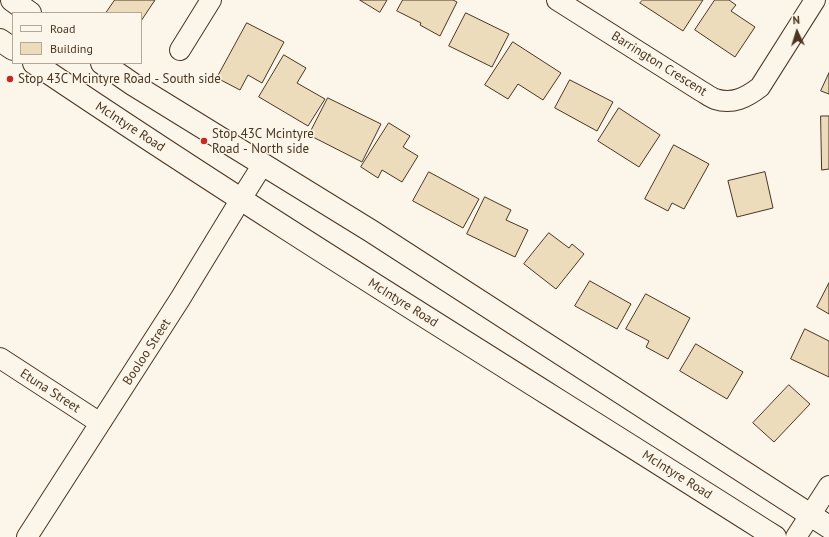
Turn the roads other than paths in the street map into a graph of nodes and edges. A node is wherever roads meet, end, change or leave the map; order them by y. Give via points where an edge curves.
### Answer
1 (12, 0) edge
2 (211, 0) edge
3 (556, 0) edge
4 (814, 0) edge
5 (29, 12) edge
6 (0, 40) edge
7 (12, 48) edge
8 (180, 50) dead end
9 (36, 64) edge
10 (103, 64) edge
11 (263, 164) junction
12 (241, 199) junction
13 (0, 358) edge
14 (100, 423) junction
15 (829, 486) edge
16 (811, 515) junction
17 (829, 527) edge
18 (27, 537) edge
19 (775, 537) edge
20 (796, 537) edge

1 - 5 main road
2 - 8 street
3 - 4 street, Barrington Crescent via 701,91 715,99 731,101 748,96 760,87
6 - 7 main road
9 - 12 main road, McIntyre Road
10 - 11 main road
11 - 12 street, Booloo Street
11 - 16 main road via 371,230
12 - 14 street, Booloo Street
12 - 19 main road, McIntyre Road
13 - 14 street, Etuna Street
14 - 18 street, Booloo Street
15 - 16 street
16 - 17 main road
16 - 20 street

